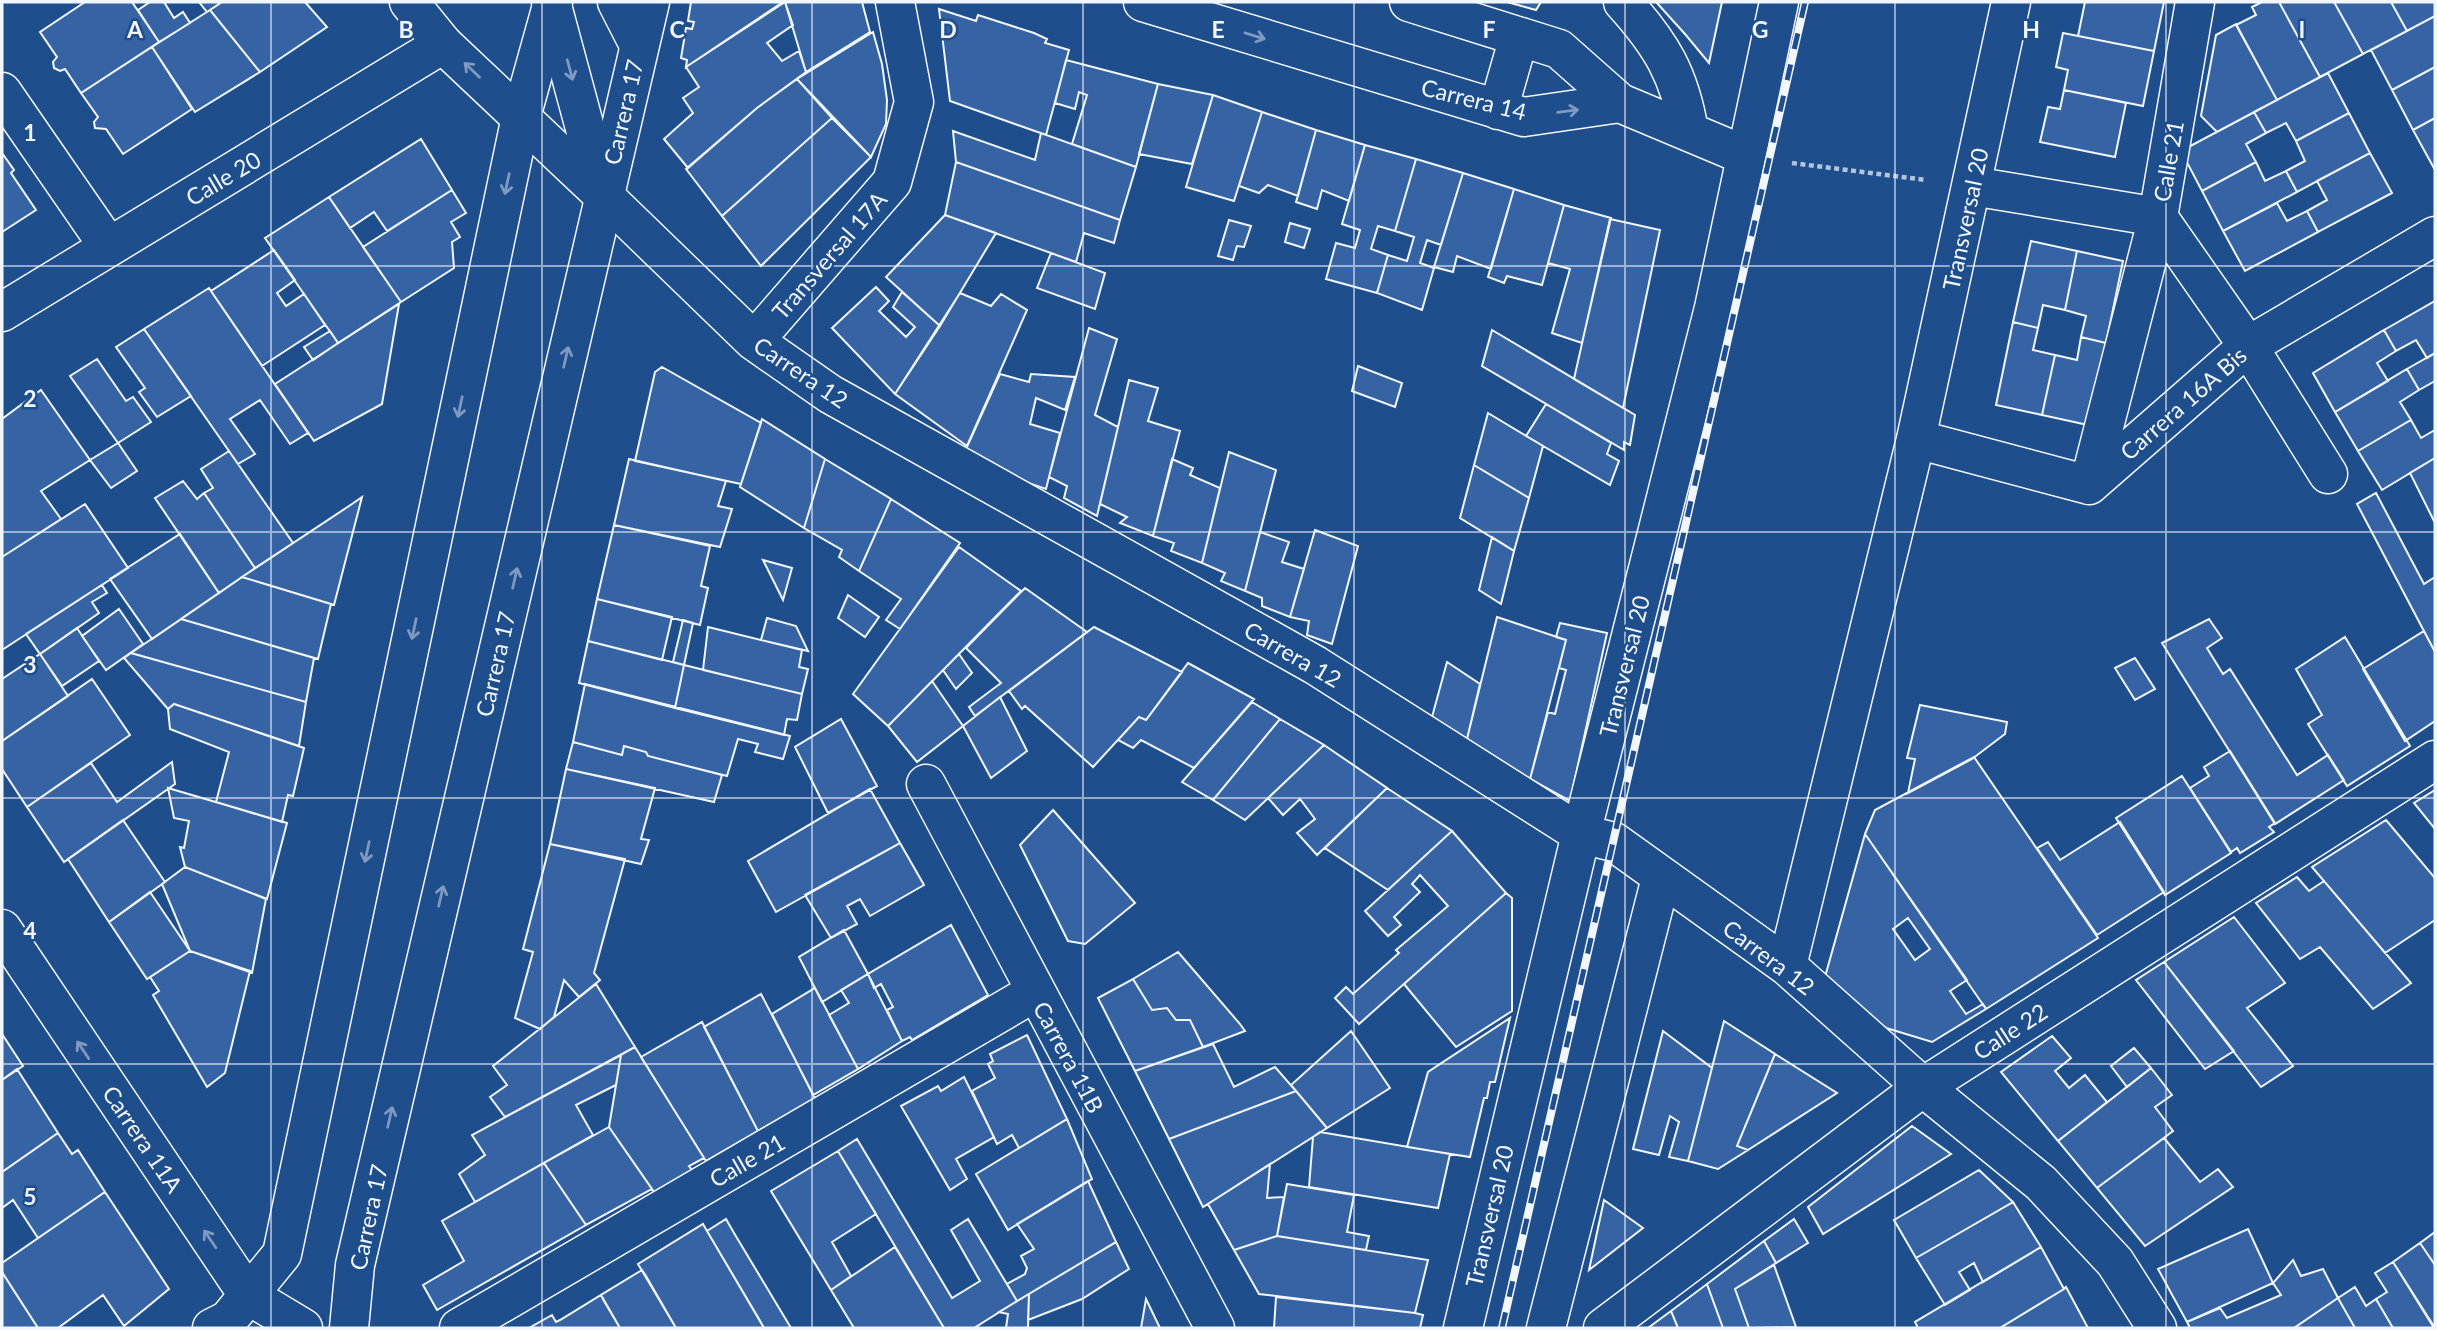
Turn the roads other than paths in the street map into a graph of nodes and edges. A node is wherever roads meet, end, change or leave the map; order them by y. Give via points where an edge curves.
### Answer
1 (409, 2) edge
2 (617, 2) edge
3 (650, 2) edge
4 (895, 2) edge
5 (1143, 2) edge
6 (1409, 2) edge
7 (1623, 2) edge
8 (1779, 2) edge
9 (2011, 2) edge
10 (2195, 2) edge
11 (552, 3) edge
12 (1519, 37) junction
13 (443, 44) junction
14 (639, 45) junction
15 (2, 92) edge
16 (1620, 103) junction
17 (1498, 110) junction
18 (521, 117) junction
19 (1689, 132) junction
20 (1744, 155) junction
21 (1972, 186) junction
22 (603, 195) junction
23 (2158, 217) junction
24 (2435, 236) edge
25 (108, 247) junction
26 (2, 312) edge
27 (754, 341) junction
28 (2248, 346) junction
29 (1916, 439) junction
30 (2328, 474) dead end
31 (2089, 485) junction
32 (2435, 760) edge
33 (926, 784) dead end
34 (1581, 834) junction
35 (1661, 878) junction
36 (2, 931) edge
37 (1787, 966) junction
38 (1034, 992) junction
39 (1923, 1087) junction
40 (248, 1296) junction
41 (2149, 1325) edge
42 (212, 1328) edge
43 (303, 1328) edge
44 (349, 1328) edge
45 (459, 1328) edge
46 (1216, 1328) edge
47 (1463, 1328) edge
48 (1546, 1328) edge
49 (1603, 1328) edge

1 - 13 street, Carrera 12
2 - 14 street
3 - 14 street, Carrera 17
4 - 27 street, Transversal 17A via 914,102 892,182
5 -> 17 street, Carrera 14
6 - 12 street
7 - 19 street via 1655,37 1684,99
8 - 20 street, Transversal 20
9 - 21 street, Transversal 20
10 - 23 street, Calle 21
11 - 18 street
11 -> 22 street
12 - 16 street via 1559,49
12 - 17 street
18 -> 13 street, Carrera 12
13 - 25 street, Calle 20
14 - 22 street, Carrera 17
15 - 25 street
17 -> 16 street, Carrera 14 via 1524,117
16 - 19 street
18 - 22 street, Carrera 12
18 -> 40 street via 282,1254
19 - 20 street
20 - 34 street, Transversal 20 via 1714,308
21 - 23 street, Calle 21
21 - 29 street, Transversal 20
22 - 27 street, Carrera 12
44 -> 22 street, Carrera 17 via 355,1265
23 - 28 street
23 - 31 street
24 - 28 street, Carrera 16A Bis
25 - 26 street, Calle 20
27 - 34 street, Carrera 12 via 830,394 1315,665
28 - 30 street
28 - 31 street, Carrera 16A Bis
29 - 31 street
29 - 37 street, Transversal 20
32 - 39 street, Calle 22
33 - 38 street, Carrera 11B
34 - 35 street, Carrera 12 via 1614,842
34 - 47 street, Transversal 20
35 - 37 street, Carrera 12
35 - 48 street
40 -> 36 street, Carrera 11A
37 - 39 street, Carrera 12
38 - 45 street, Calle 21
38 - 46 street, Carrera 11B
39 - 41 street, Carrera 12 via 2041,1183 2115,1262
39 - 49 street, Calle 22
40 - 42 street via 228,1320
40 - 43 street, Carrera 11A

